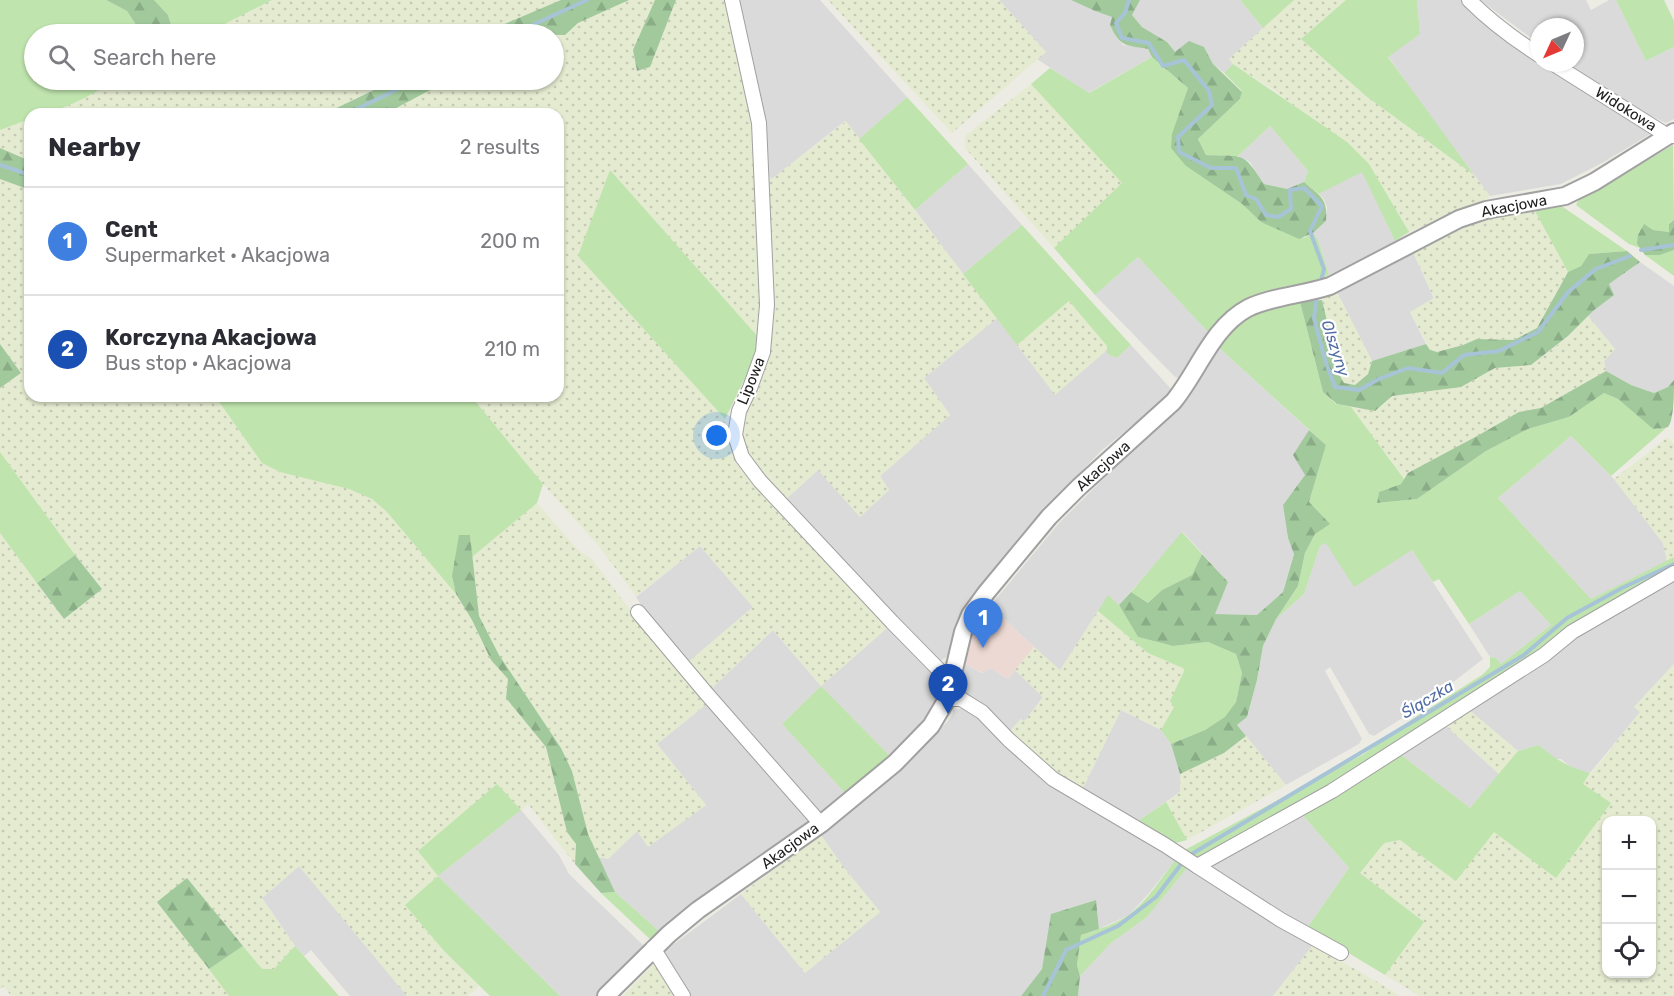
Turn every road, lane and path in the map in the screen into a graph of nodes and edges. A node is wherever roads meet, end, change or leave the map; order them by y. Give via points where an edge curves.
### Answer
1 (732, 0) edge
2 (1469, 0) edge
3 (1530, 49) edge
4 (1567, 72) edge
5 (1672, 135) edge
6 (1674, 573) edge
7 (638, 612) dead end
8 (952, 680) junction
9 (947, 699) junction
10 (822, 824) junction
11 (1197, 866) junction
12 (653, 948) junction
13 (1341, 953) dead end
14 (606, 996) edge
15 (683, 996) edge

1 - 8 street, Lipowa via 759,123 767,304 763,352 739,411 735,435 742,457 892,622
2 - 3 street
4 - 5 street, Widokowa
5 - 8 street, Akacjowa via 1565,196 1486,210 1459,219 1330,286 1274,299 1232,318 1173,402 1071,494 986,593 963,632
6 - 11 street via 1572,632 1544,655 1332,791
7 - 10 street
8 - 9 street, Akacjowa
9 - 10 street, Akacjowa via 931,726 895,763
9 - 11 street via 962,699 982,712 1053,779
10 - 12 street, Akacjowa via 698,910
11 - 13 street
12 - 14 street, Akacjowa
12 - 15 street

